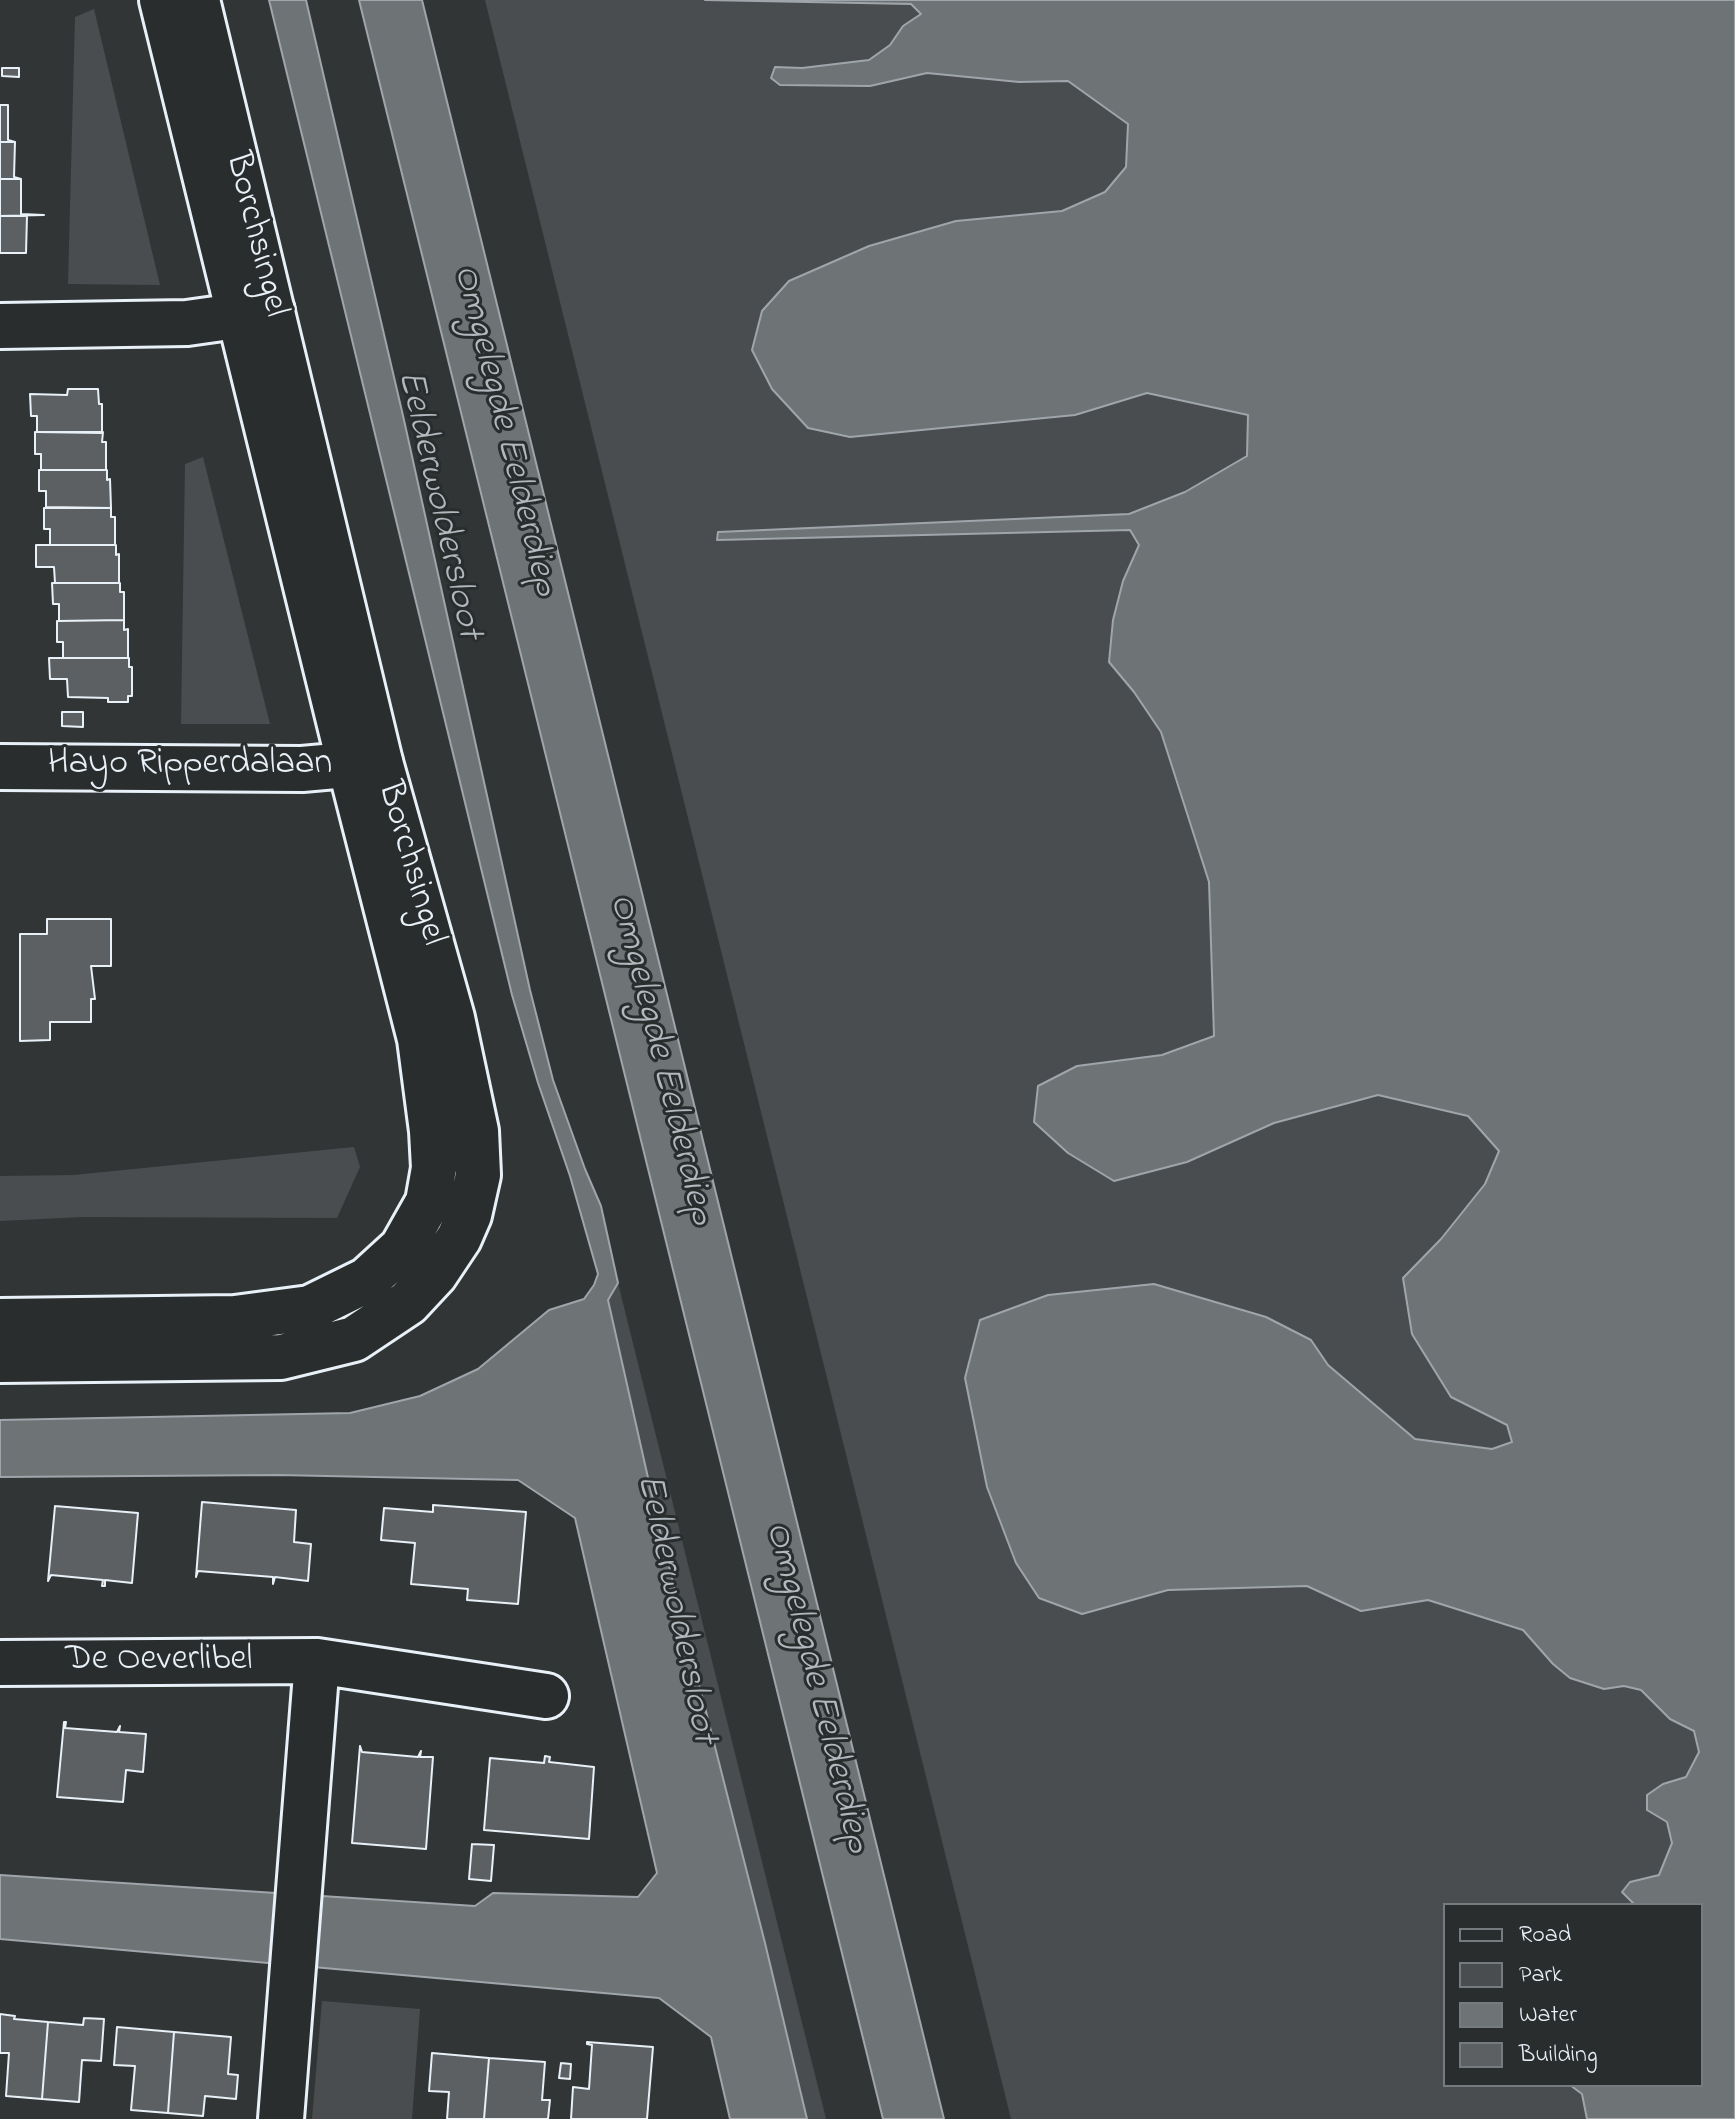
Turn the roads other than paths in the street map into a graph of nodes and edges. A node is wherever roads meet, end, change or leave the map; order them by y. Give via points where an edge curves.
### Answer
1 (162, 0) edge
2 (197, 0) edge
3 (256, 313) junction
4 (0, 326) edge
5 (365, 763) junction
6 (0, 767) edge
7 (0, 1321) edge
8 (0, 1360) edge
9 (317, 1661) junction
10 (0, 1663) edge
11 (546, 1696) dead end
12 (281, 2119) edge

1 - 3 main road, Borchsingel
2 - 3 main road, Borchsingel
3 - 4 main road via 187,323
3 - 5 main road, Borchsingel
5 - 6 main road, Hayo Ripperdalaan via 302,769
5 - 7 main road, Borchsingel via 420,1039 432,1131 434,1168 428,1202 402,1248 367,1280 310,1308 235,1318
5 - 8 main road, Borchsingel via 452,1018 476,1131 478,1175 459,1238 408,1303 354,1339 281,1357
9 - 10 main road, De Oeverlibel
9 - 11 main road, De Oeverlibel
9 - 12 main road

